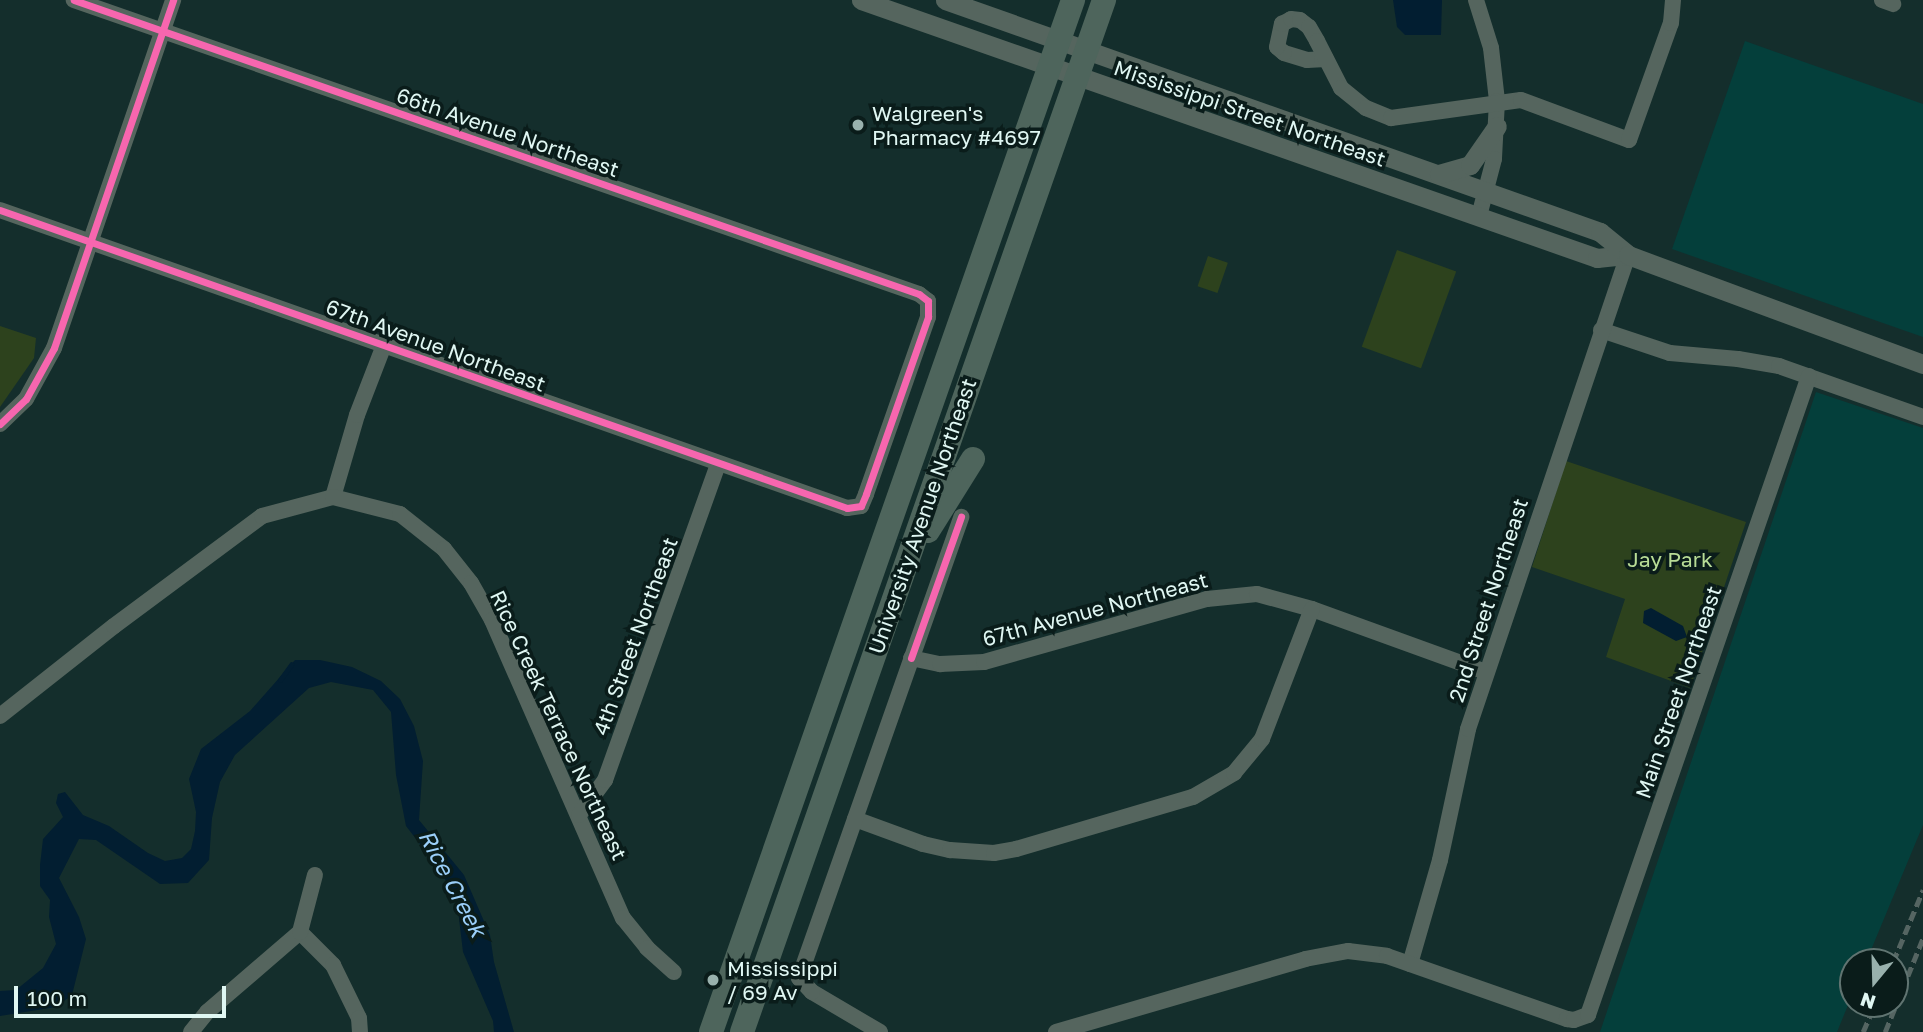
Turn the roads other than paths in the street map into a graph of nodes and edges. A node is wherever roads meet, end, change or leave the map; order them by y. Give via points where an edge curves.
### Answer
1 (74, 0) edge
2 (173, 0) edge
3 (860, 0) edge
4 (945, 0) edge
5 (1073, 0) edge
6 (1104, 0) edge
7 (1476, 0) edge
8 (1673, 0) edge
9 (162, 30) junction
10 (1060, 40) junction
11 (1087, 50) junction
12 (1326, 59) dead end
13 (1050, 66) junction
14 (1077, 77) junction
15 (1497, 101) junction
16 (1497, 126) junction
17 (1438, 174) junction
18 (1486, 191) junction
19 (0, 210) edge
20 (1479, 216) junction
21 (91, 242) junction
22 (1628, 255) junction
23 (1601, 330) junction
24 (384, 345) junction
25 (1923, 363) edge
26 (1809, 376) junction
27 (1923, 417) edge
28 (0, 424) edge
29 (973, 459) dead end
30 (718, 464) junction
31 (333, 497) junction
32 (861, 506) joint
33 (961, 517) dead end
34 (903, 570) junction
35 (1312, 609) junction
36 (911, 658) junction
37 (1486, 672) junction
38 (0, 716) edge
39 (579, 815) junction
40 (855, 819) junction
41 (315, 875) dead end
42 (300, 932) junction
43 (1410, 964) junction
44 (674, 972) dead end
45 (191, 1032) edge
46 (360, 1032) edge
47 (712, 1032) edge
48 (742, 1032) edge
49 (880, 1032) edge
50 (1056, 1032) edge

1 - 9 street, 66th Avenue Northeast
2 - 9 street
3 - 13 street, Mississippi Street Northeast
4 - 10 street, Mississippi Street Northeast
5 - 10 main road, University Avenue Northeast
6 - 11 main road, University Avenue Northeast
7 - 15 street via 1491,48
8 - 15 street via 1671,23 1629,140 1543,106 1521,100
9 - 21 street
9 - 32 street, 66th Avenue Northeast via 919,294 928,301 928,317
10 - 11 street, Mississippi Street Northeast
10 - 13 main road, University Avenue Northeast
11 - 14 main road, University Avenue Northeast
11 - 17 street, Mississippi Street Northeast
12 - 15 street via 1353,100 1391,118
13 - 14 street, Mississippi Street Northeast
13 - 47 main road, University Avenue Northeast
14 - 20 street, Mississippi Street Northeast
14 - 34 main road, University Avenue Northeast
15 - 16 street
16 - 17 street via 1469,165
16 - 18 street
17 - 18 street, Mississippi Street Northeast
18 - 20 street
18 - 22 street, Mississippi Street Northeast via 1600,232
19 - 21 street, 67th Avenue Northeast
20 - 22 street, Mississippi Street Northeast via 1597,258
21 - 24 street, 67th Avenue Northeast
21 - 28 street via 43,371 26,399
22 - 23 street, 2nd Street Northeast
22 - 25 street, Mississippi Street Northeast
23 - 26 street via 1670,353 1759,361
23 - 37 street, 2nd Street Northeast
24 - 30 street, 67th Avenue Northeast
24 - 31 street
26 - 27 street
26 - 43 street, Main Street Northeast via 1592,1008 1582,1019 1567,1019
29 - 34 main road
30 - 32 street, 67th Avenue Northeast via 847,508
30 - 39 street, 4th Street Northeast via 605,780
31 - 38 street, Rice Creek Terrace Northeast via 262,516
31 - 39 street, Rice Creek Terrace Northeast via 400,514 444,549 492,620
33 - 36 street
34 - 48 main road, University Avenue Northeast
35 - 36 street, 67th Avenue Northeast via 1257,594 1233,594 984,662 940,664
35 - 37 street, 67th Avenue Northeast
35 - 40 street via 1262,739 1234,773 1193,797 994,853 923,844
36 - 40 street
37 - 43 street, 2nd Street Northeast
39 - 44 street, Rice Creek Terrace Northeast via 623,918
40 - 49 street via 799,978 812,992
41 - 42 street
42 - 45 street via 207,1012
42 - 46 street via 333,965 359,1018
43 - 50 street via 1369,953 1328,954

